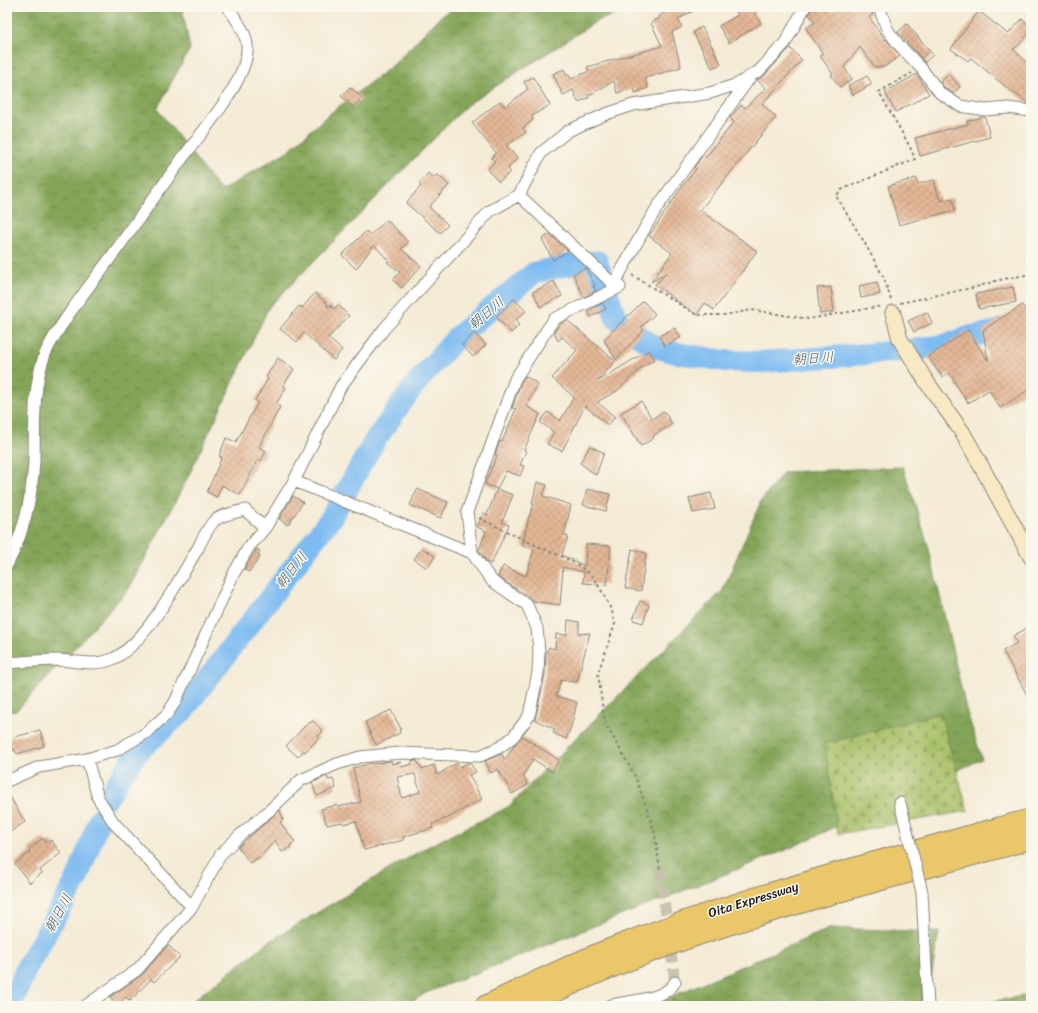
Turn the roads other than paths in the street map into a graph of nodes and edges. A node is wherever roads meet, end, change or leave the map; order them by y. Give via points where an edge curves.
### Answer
1 (228, 7) edge
2 (805, 7) edge
3 (879, 7) edge
4 (752, 75) junction
5 (1031, 110) edge
6 (519, 195) junction
7 (614, 284) junction
8 (893, 309) road end
9 (294, 481) junction
10 (265, 528) junction
11 (472, 553) junction
12 (1031, 557) edge
13 (7, 565) edge
14 (7, 663) edge
15 (87, 759) junction
16 (7, 781) edge
17 (900, 803) dead end
18 (1031, 819) edge
19 (1031, 839) edge
20 (192, 907) junction
21 (675, 982) dead end
22 (85, 1006) edge
23 (485, 1006) edge
24 (526, 1006) edge
25 (608, 1006) edge
26 (928, 1006) edge

1 - 13 street via 243,29 247,41 248,52 244,68 214,117 70,314 45,354 36,391 34,464 28,509 15,550
2 - 4 street via 785,43 759,71
3 - 5 street via 887,29 940,93 960,106 985,110
4 - 6 street via 738,84 710,93 626,107 568,131 541,152
4 - 7 street via 658,206
6 - 7 street
6 - 9 street via 490,211 384,329 341,386
7 - 11 street via 620,287 554,319 515,379 467,512
8 - 12 street via 900,339 963,433
9 - 10 street
9 - 11 street
10 - 14 street via 245,510 232,512 214,521 160,610 138,640 117,657 93,663 59,660
10 - 15 street via 248,548 233,575 175,702 167,714 146,733 117,750
11 - 20 street via 492,581 527,605 537,628 538,673 529,716 513,737 500,747 480,756 400,753 360,757 301,780 221,854
15 - 16 street via 39,767
15 - 20 street via 98,798 114,823
17 - 26 street, bridge via 922,892
18 - 23 highway, Oita Expressway via 772,893 681,922 616,946
19 - 24 highway, Oita Expressway via 778,909 693,937 622,964
20 - 22 street via 137,970
21 - 25 street via 673,986 655,996

